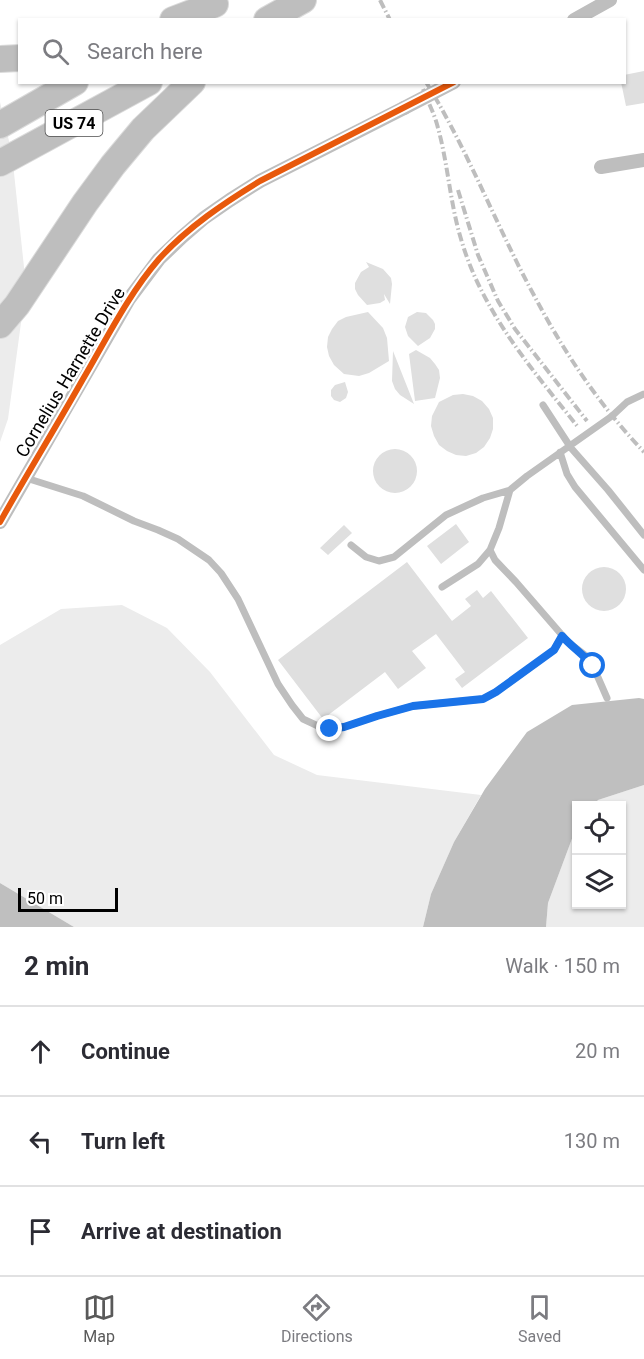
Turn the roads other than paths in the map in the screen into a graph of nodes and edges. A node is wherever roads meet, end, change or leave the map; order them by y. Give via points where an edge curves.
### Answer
1 (303, 0) edge
2 (610, 0) edge
3 (219, 2) edge
4 (178, 18) edge
5 (191, 18) edge
6 (271, 18) edge
7 (578, 18) edge
8 (18, 58) edge
9 (0, 59) edge
10 (71, 84) edge
11 (145, 84) edge
12 (190, 84) edge
13 (450, 84) edge
14 (0, 124) edge
15 (644, 160) edge
16 (0, 163) edge
17 (601, 167) dead end
18 (0, 325) edge
19 (644, 394) edge
20 (543, 405) dead end
21 (569, 446) junction
22 (560, 452) junction
23 (25, 477) junction
24 (510, 490) junction
25 (0, 522) edge
26 (644, 535) edge
27 (351, 544) dead end
28 (490, 550) junction
29 (644, 570) edge
30 (442, 587) dead end
31 (562, 636) junction
32 (607, 698) dead end

1 - 6 highway
2 - 7 street
3 - 4 highway
3 - 5 highway
8 - 9 highway
10 - 14 highway, US 74
11 - 16 highway, US 74
12 - 18 highway via 143,129 113,165
13 - 23 street, Cornelius Harnette Drive, bridge via 260,182 182,237 129,298
15 - 17 street
19 - 21 lane via 627,402
20 - 21 lane
21 - 22 lane
21 - 26 lane
22 - 24 lane
22 - 29 lane via 575,487
23 - 25 street, Cornelius Harnette Drive
23 - 31 lane via 83,496 178,539 209,560 238,599 292,705 303,719 324,728 344,727 413,706 483,699 554,650
24 - 27 lane via 446,515 394,556 380,561 366,557
24 - 28 lane
28 - 30 lane via 478,564
28 - 31 lane
31 - 32 lane via 593,666

